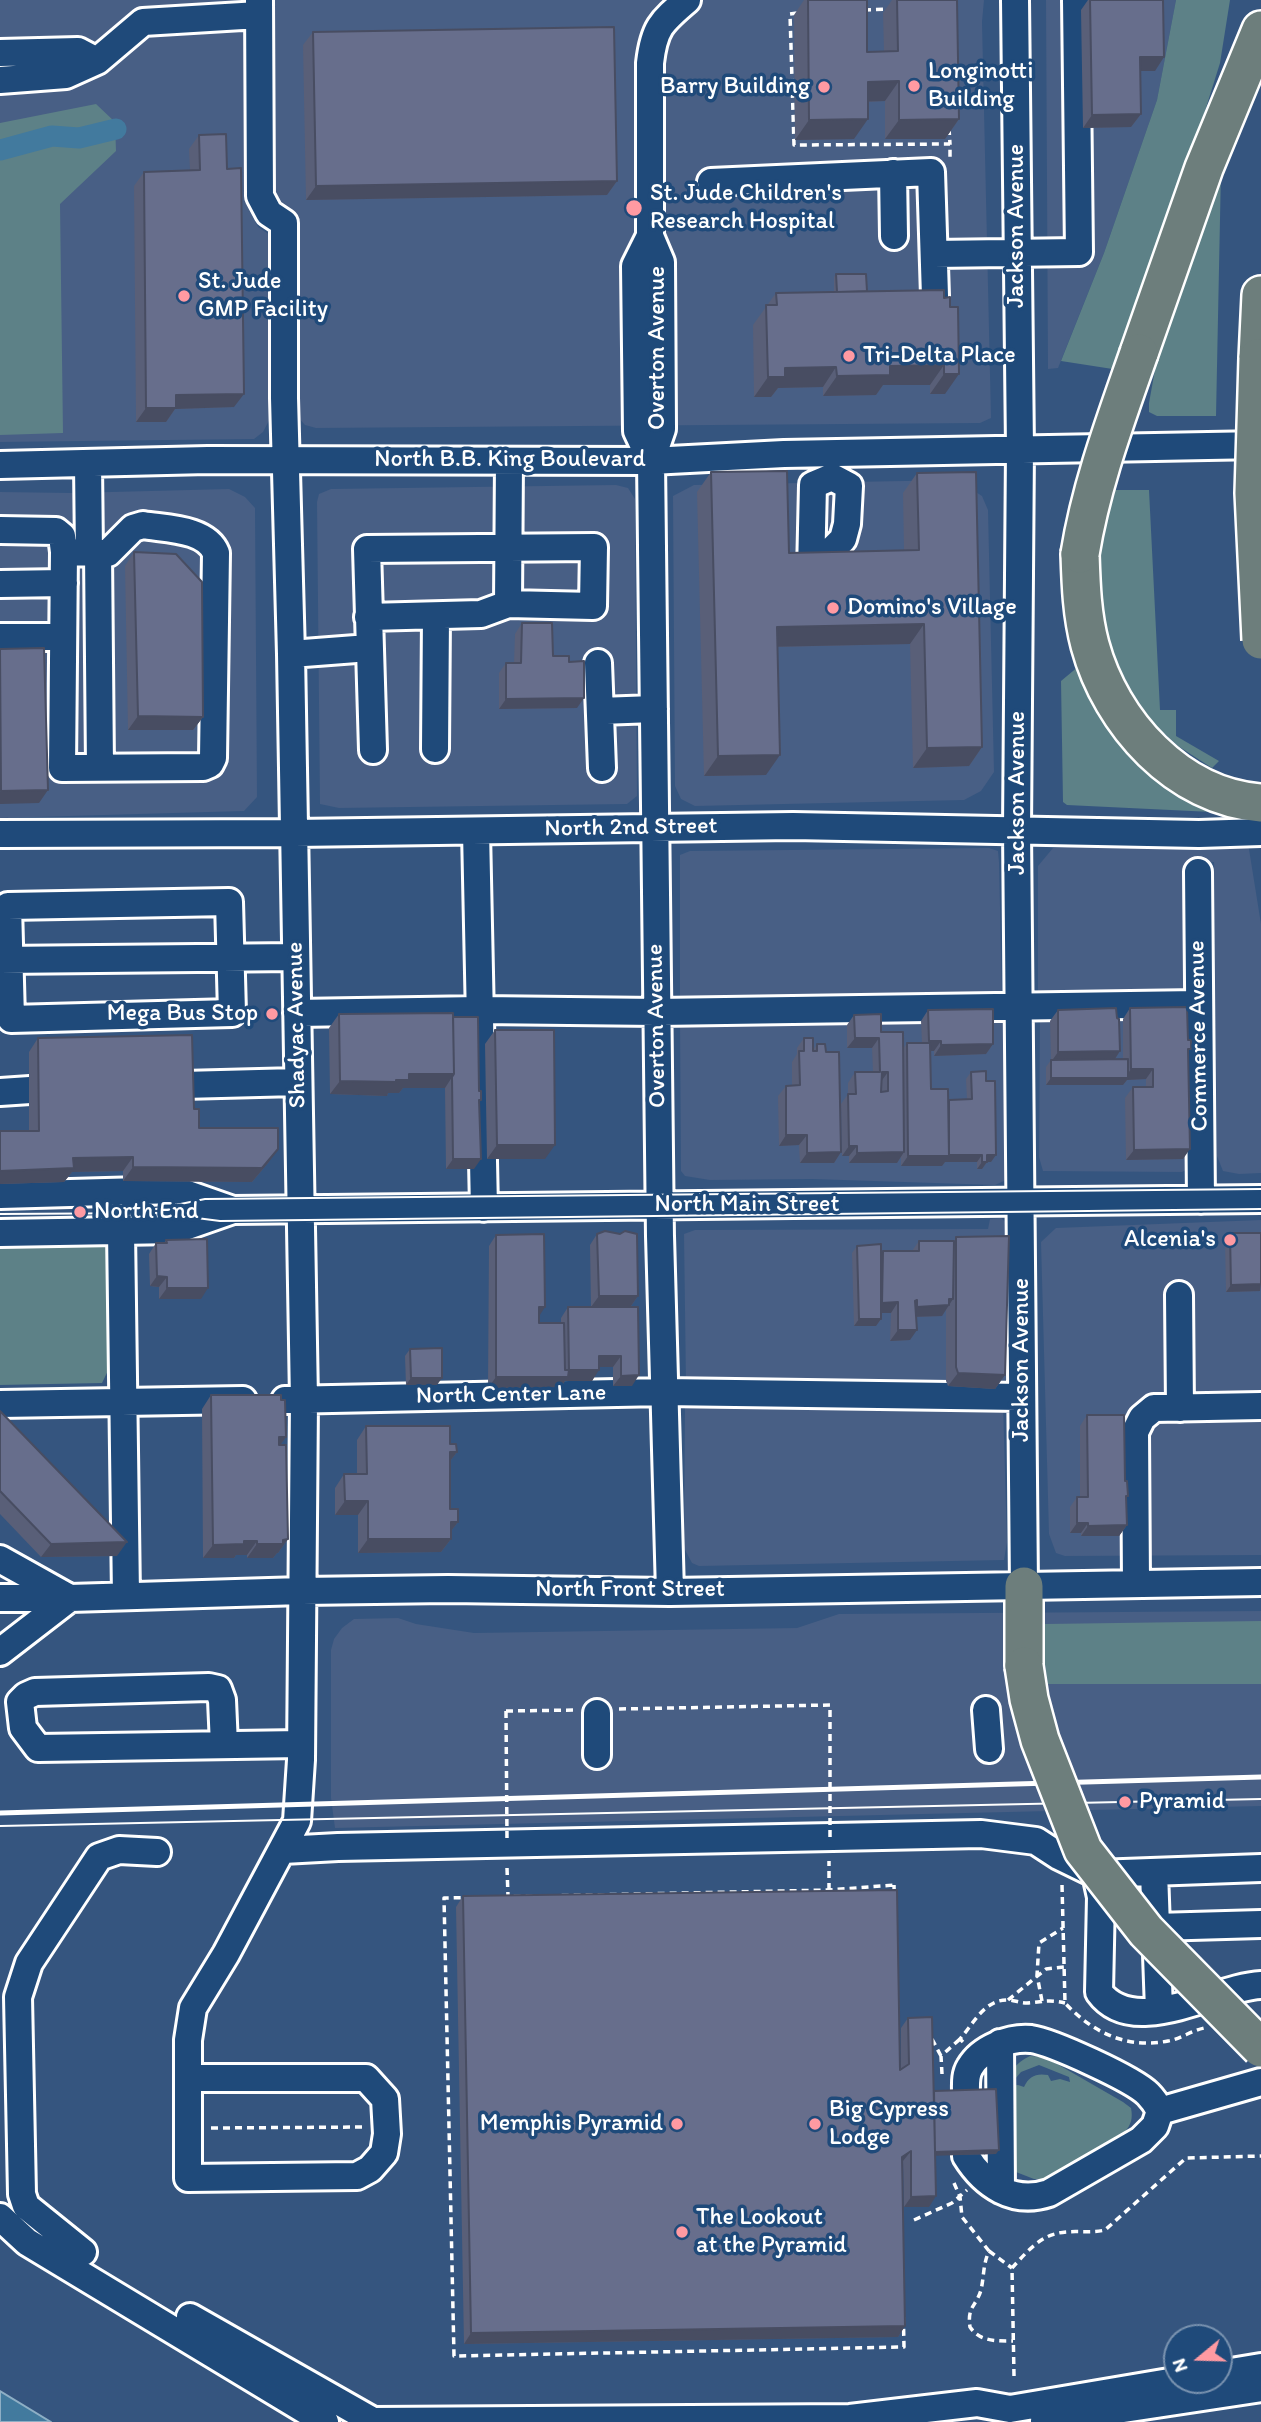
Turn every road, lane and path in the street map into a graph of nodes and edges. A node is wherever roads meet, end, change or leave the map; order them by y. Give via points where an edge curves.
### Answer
1 (687, 0) edge
2 (1015, 0) edge
3 (1076, 0) edge
4 (259, 8) edge
5 (894, 9) edge
6 (855, 10) edge
7 (143, 11) edge
8 (803, 13) dead end
9 (790, 14) dead end
10 (1261, 30) edge
11 (0, 54) edge
12 (97, 61) junction
13 (0, 80) edge
14 (949, 117) edge
15 (950, 144) edge
16 (893, 173) junction
17 (711, 182) dead end
18 (894, 236) dead end
19 (1017, 252) junction
20 (934, 254) junction
21 (1261, 295) edge
22 (935, 296) edge
23 (1261, 445) edge
24 (1020, 448) junction
25 (286, 460) junction
26 (509, 461) junction
27 (651, 461) junction
28 (88, 464) junction
29 (0, 465) edge
30 (825, 471) junction
31 (0, 530) edge
32 (508, 549) junction
33 (84, 553) junction
34 (64, 583) junction
35 (0, 584) edge
36 (508, 604) junction
37 (436, 615) junction
38 (368, 617) junction
39 (0, 637) edge
40 (63, 638) junction
41 (1261, 640) edge
42 (369, 648) junction
43 (291, 654) junction
44 (598, 663) dead end
45 (654, 709) junction
46 (600, 711) junction
47 (435, 748) dead end
48 (373, 750) dead end
49 (100, 767) junction
50 (602, 768) dead end
51 (1261, 803) edge
52 (655, 828) junction
53 (1017, 830) junction
54 (476, 831) junction
55 (1261, 832) edge
56 (295, 833) junction
57 (0, 834) edge
58 (1198, 872) dead end
59 (231, 957) junction
60 (296, 957) junction
61 (5, 960) edge
62 (1198, 1004) junction
63 (1020, 1006) junction
64 (480, 1010) junction
65 (658, 1012) junction
66 (297, 1013) junction
67 (297, 1082) junction
68 (183, 1085) edge
69 (30, 1090) dead end
70 (0, 1091) edge
71 (0, 1195) edge
72 (1261, 1199) edge
73 (1201, 1200) junction
74 (1021, 1201) junction
75 (660, 1205) junction
76 (484, 1208) junction
77 (299, 1209) junction
78 (233, 1210) junction
79 (121, 1231) junction
80 (0, 1234) edge
81 (1179, 1295) dead end
82 (664, 1392) junction
83 (1022, 1397) junction
84 (303, 1400) junction
85 (123, 1402) junction
86 (0, 1404) edge
87 (1261, 1406) edge
88 (1180, 1408) junction
89 (0, 1559) edge
90 (1261, 1581) edge
91 (1136, 1584) junction
92 (1024, 1586) junction
93 (302, 1591) junction
94 (670, 1592) junction
95 (126, 1596) junction
96 (0, 1598) edge
97 (70, 1598) junction
98 (0, 1652) edge
99 (986, 1710) dead end
100 (596, 1711) junction
101 (301, 1744) junction
102 (224, 1745) junction
103 (989, 1749) dead end
104 (597, 1755) dead end
105 (830, 1837) junction
106 (506, 1838) dead end
107 (283, 1850) junction
108 (157, 1852) dead end
109 (1261, 1868) edge
110 (1154, 1872) junction
111 (1096, 1874) junction
112 (829, 1890) junction
113 (1261, 1924) edge
114 (1156, 1927) junction
115 (1063, 1928) dead end
116 (1064, 1967) dead end
117 (1037, 1975) junction
118 (1261, 1985) edge
119 (1008, 2000) junction
120 (1042, 2001) junction
121 (1065, 2003) dead end
122 (1159, 2010) junction
123 (930, 2036) edge
124 (1000, 2043) junction
125 (1261, 2048) edge
126 (941, 2056) dead end
127 (978, 2058) junction
128 (188, 2078) junction
129 (1261, 2082) edge
130 (965, 2093) edge
131 (1160, 2111) junction
132 (387, 2127) junction
133 (188, 2129) junction
134 (1261, 2156) edge
135 (982, 2174) junction
136 (953, 2180) dead end
137 (960, 2197) junction
138 (0, 2217) edge
139 (914, 2220) dead end
140 (989, 2251) junction
141 (83, 2252) dead end
142 (1012, 2268) junction
143 (190, 2317) dead end
144 (1013, 2341) junction
145 (1261, 2367) edge
146 (1233, 2372) edge
147 (1014, 2376) dead end
148 (1163, 2383) edge
149 (1261, 2388) edge
150 (325, 2422) edge
151 (1039, 2422) edge

1 - 27 street, Overton Avenue via 666,18 653,39 650,63 650,236 635,266 638,431
2 - 19 street, Jackson Avenue
3 - 19 street via 1079,252
4 - 7 street
4 - 25 street, Shadyac Avenue via 260,196 269,214 284,223
5 - 6 path
7 - 12 street
8 - 9 path
10 - 51 highway, bridge via 1204,168 1139,353 1094,486 1080,554 1091,647 1100,673 1129,723 1147,746 1186,779 1238,802
11 - 12 street via 78,51
12 - 13 street via 66,75
14 - 15 path
16 - 17 street
16 - 18 street
16 - 20 street via 931,172
19 - 20 street
19 - 24 street, Jackson Avenue
20 - 22 street
21 - 41 highway, bridge via 1254,493
23 - 24 street, North B.B. King Boulevard
24 - 30 street, North B.B. King Boulevard
24 - 53 street, Jackson Avenue
25 - 26 street, North B.B. King Boulevard
25 - 28 street, North B.B. King Boulevard
25 - 43 street, Shadyac Avenue
26 - 27 street, North B.B. King Boulevard
26 - 32 street
27 - 30 street, North B.B. King Boulevard
27 - 45 street, Overton Avenue
28 - 29 street, North B.B. King Boulevard
28 - 33 street
30 - 30 street via 849,486 843,539 821,559
31 - 33 street via 56,531
32 - 36 street
32 - 36 street via 594,547 593,606
32 - 38 street via 367,549
33 - 34 street
33 - 49 street
33 - 49 street via 108,552 142,525 204,537 216,553 210,764
34 - 35 street
34 - 40 street
36 - 37 street via 481,614
37 - 38 street
37 - 47 street
38 - 42 street
39 - 40 street
40 - 49 street via 62,768
42 - 43 street
42 - 48 street
43 - 56 street, Shadyac Avenue
44 - 46 street
45 - 46 street
45 - 52 street, Overton Avenue
46 - 50 street
52 - 53 street, North 2nd Street
52 - 54 street, North 2nd Street
52 - 65 street, Overton Avenue
53 - 55 street, North 2nd Street
53 - 63 street, Jackson Avenue
54 - 56 street, North 2nd Street
54 - 64 street
56 - 57 street, North 2nd Street
56 - 60 street, Shadyac Avenue
58 - 62 street, Commerce Avenue
59 - 60 street
59 - 61 street
59 - 61 street via 229,902 8,906
59 - 61 street via 232,1013 11,1019
60 - 66 street, Shadyac Avenue
62 - 63 street
62 - 73 street, Commerce Avenue
63 - 65 street
63 - 74 street, Jackson Avenue
64 - 65 street
64 - 66 street
64 - 76 street
65 - 75 street, Overton Avenue
66 - 67 street, Shadyac Avenue
67 - 68 street
67 - 77 street, Shadyac Avenue
69 - 70 street
71 - 78 street, North Main Street via 176,1190
72 - 73 street, North Main Street
73 - 74 street, North Main Street
74 - 75 street, North Main Street
74 - 83 street, Jackson Avenue
75 - 76 street, North Main Street
75 - 82 street, Overton Avenue
76 - 77 street, North Main Street
77 - 78 street, North Main Street
77 - 84 street, Shadyac Avenue
78 - 79 street, North Main Street via 177,1230
79 - 80 street, North Main Street
79 - 85 street
81 - 88 street
82 - 83 street, North Center Lane
82 - 84 street, North Center Lane
82 - 94 street, Overton Avenue
83 - 92 street, Jackson Avenue
84 - 85 street, North Center Lane
84 - 93 street, Shadyac Avenue
85 - 86 street, North Center Lane
85 - 95 street
87 - 88 street
88 - 91 street via 1154,1408 1135,1432
89 - 97 street
90 - 91 street, North Front Street
91 - 92 street, North Front Street
92 - 94 street, North Front Street
92 - 125 highway, bridge via 1024,1666 1029,1699 1083,1850 1146,1931
93 - 94 street, North Front Street
93 - 95 street, North Front Street
93 - 101 street, Shadyac Avenue
95 - 97 street, North Front Street
96 - 97 street, North Front Street
97 - 98 street
99 - 103 street
100 - 104 street
100 - 105 path, bridge via 830,1705
100 - 106 path, bridge via 506,1711
101 - 102 street
101 - 107 street, Shadyac Avenue via 298,1821
102 - 102 street via 38,1748 23,1728 20,1702 35,1692 209,1687 218,1689 222,1700
105 - 107 street
105 - 111 street via 981,1834 1036,1841
105 - 112 path
107 - 128 street, Shadyac Avenue via 192,2008
108 - 141 street via 119,1850 99,1857 29,1963 18,1997 22,2194 26,2206
109 - 110 street
110 - 111 street
110 - 114 street
111 - 122 street via 1101,1897 1099,1992 1107,2003 1133,2014
112 - 112 path via 444,1898 454,2356 904,2347 894,1885
113 - 114 street
114 - 122 street
115 - 117 path via 1039,1943
116 - 117 path
117 - 119 path
117 - 120 path
118 - 122 street
119 - 120 path
119 - 127 path via 991,2004 960,2039
120 - 121 path
123 - 126 path
124 - 127 street
124 - 131 street via 1041,2041 1101,2066 1147,2093
124 - 135 street
127 - 130 street via 969,2068
128 - 132 street via 366,2078 385,2099
128 - 133 street, Shadyac Avenue
129 - 131 street
131 - 135 street via 1155,2126 1141,2140 1049,2193 1025,2197
132 - 133 path
132 - 133 street, Shadyac Avenue via 384,2153 357,2176 188,2178
134 - 142 path via 1186,2158 1105,2230 1055,2234 1036,2244
135 - 137 path
136 - 137 path
137 - 139 path
137 - 140 path via 962,2217
138 - 150 street via 27,2242
140 - 142 path
140 - 144 path via 981,2291 970,2310 970,2327 979,2337
142 - 144 path
143 - 148 street via 373,2421 850,2418 977,2403 1010,2409
144 - 147 path
145 - 146 street
149 - 151 street

